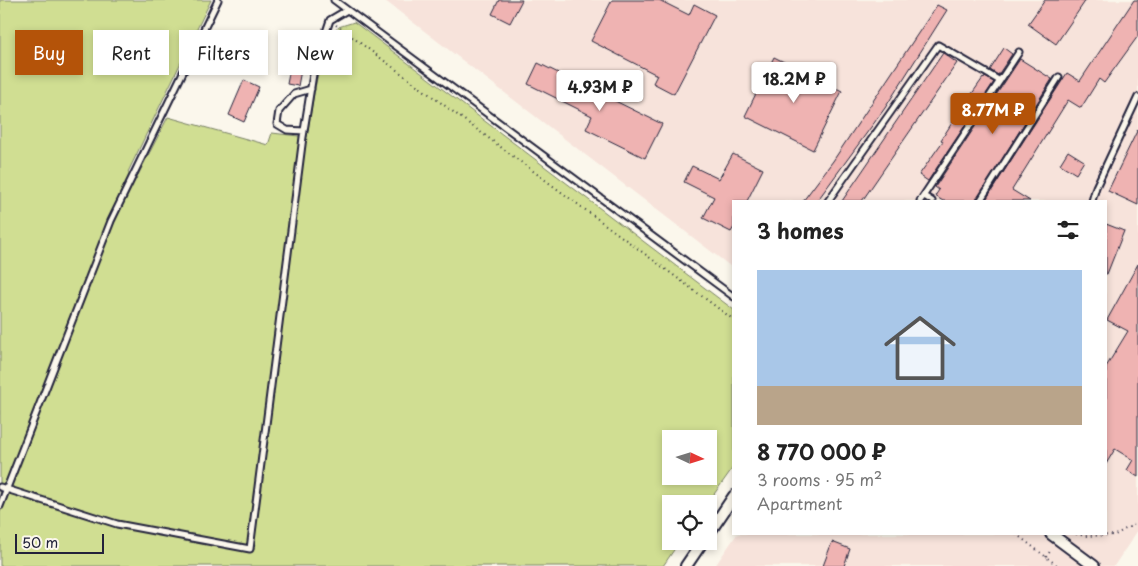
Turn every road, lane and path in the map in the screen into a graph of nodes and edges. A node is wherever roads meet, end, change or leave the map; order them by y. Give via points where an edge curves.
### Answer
1 (218, 0) edge
2 (334, 0) edge
3 (348, 10) junction
4 (330, 20) junction
5 (1020, 52) dead end
6 (1059, 77) dead end
7 (1000, 81) junction
8 (311, 89) junction
9 (1138, 97) edge
10 (304, 131) junction
11 (922, 199) edge
12 (829, 200) edge
13 (981, 200) edge
14 (1092, 200) edge
15 (732, 296) edge
16 (732, 319) edge
17 (0, 487) edge
18 (6, 490) junction
19 (732, 499) edge
20 (0, 506) edge
21 (717, 521) edge
22 (1138, 522) edge
23 (1017, 535) edge
24 (1052, 535) edge
25 (1080, 535) edge
26 (697, 550) edge
27 (686, 566) edge
28 (1058, 566) edge
29 (1094, 566) edge

1 - 18 lane via 111,221
2 - 3 lane
3 - 4 lane
3 - 15 lane
4 - 8 lane via 314,68
4 - 16 path
5 - 7 lane
6 - 13 lane
7 - 11 lane
7 - 12 lane via 938,44
8 - 10 lane
8 - 10 lane via 294,94 279,111 277,124 287,130
9 - 14 lane
10 - 18 lane via 250,549 117,524
17 - 18 lane
18 - 20 lane
19 - 21 street
22 - 25 path via 1114,535
23 - 28 path
24 - 29 street
26 - 27 street

